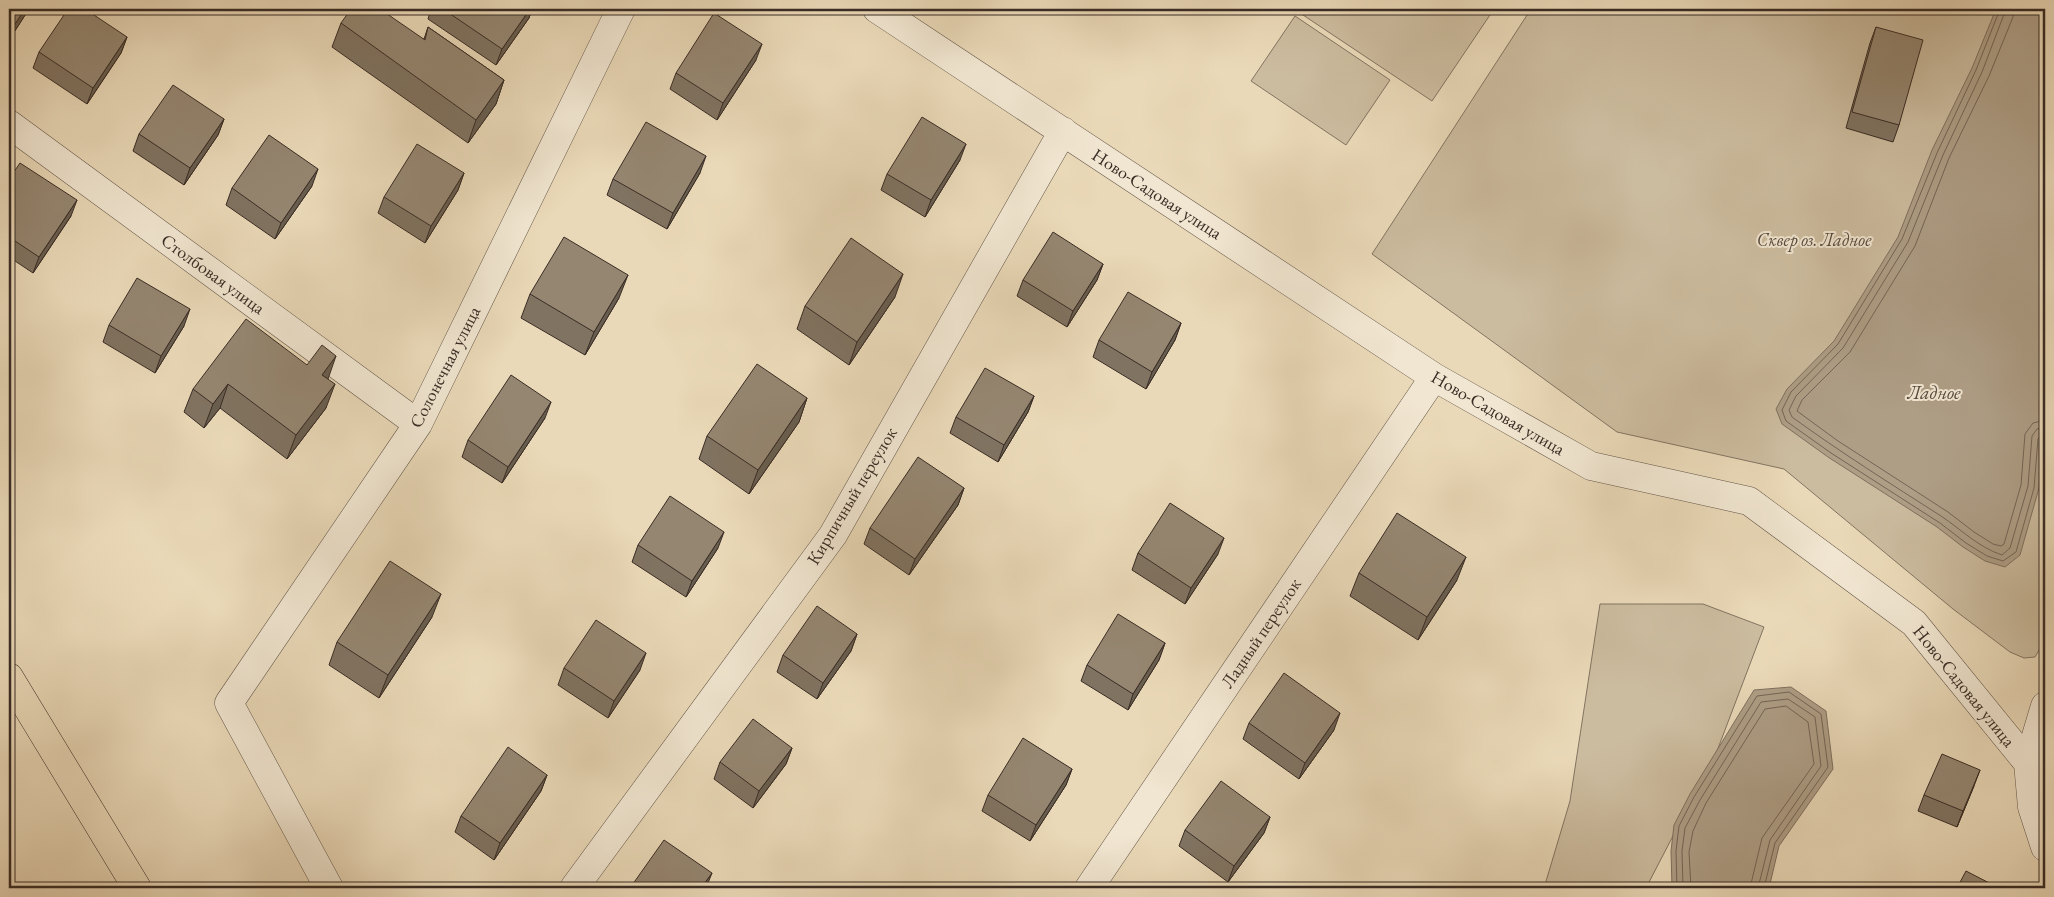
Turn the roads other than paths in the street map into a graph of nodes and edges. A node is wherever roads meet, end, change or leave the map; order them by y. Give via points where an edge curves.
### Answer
1 (621, 9) edge
2 (877, 9) edge
3 (9, 124) edge
4 (1062, 131) junction
5 (1434, 377) junction
6 (418, 424) junction
7 (9, 678) edge
8 (2045, 706) edge
9 (2028, 763) junction
10 (2045, 847) edge
11 (137, 888) edge
12 (329, 888) edge
13 (574, 888) edge
14 (1089, 888) edge

1 - 6 street, Солонечная улица
2 - 4 street, Ново-Садовая улица
3 - 6 street, Столбовая улица
4 - 5 street, Ново-Садовая улица
4 - 13 street, Кирпичный переулок via 833,535
5 - 9 street, Ново-Садовая улица via 1591,466 1749,501 1914,623
5 - 14 street, Ладный переулок
6 - 12 street, Солонечная улица via 229,703
7 - 11 main road
8 - 9 street
9 - 10 street, Ново-Садовая улица via 2032,807

